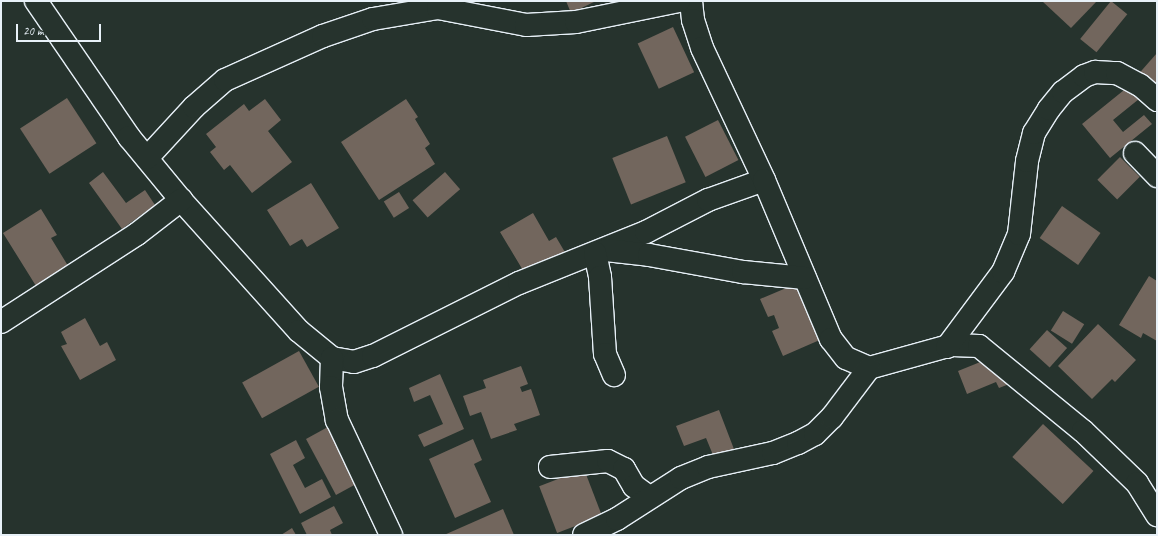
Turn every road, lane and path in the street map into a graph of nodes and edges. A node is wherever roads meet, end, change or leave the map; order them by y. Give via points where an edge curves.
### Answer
1 (36, 1) edge
2 (679, 1) edge
3 (691, 1) edge
4 (1157, 100) edge
5 (1135, 153) dead end
6 (147, 158) junction
7 (1157, 176) edge
8 (764, 180) junction
9 (182, 200) junction
10 (600, 251) junction
11 (805, 278) junction
12 (1, 322) edge
13 (946, 347) junction
14 (332, 358) junction
15 (868, 368) junction
16 (614, 375) dead end
17 (550, 467) dead end
18 (649, 497) junction
19 (1157, 515) edge
20 (391, 535) edge
21 (584, 535) edge

1 - 6 street via 129,137
2 - 6 street via 576,22 526,25 438,8 373,19 323,36 225,80 194,107
3 - 8 street via 693,20 702,48
4 - 13 street via 1140,85 1116,73 1095,72 1074,84 1049,109 1034,133 1027,161 1019,234 1003,272
5 - 7 street
6 - 9 street
8 - 10 street via 708,200 646,232
8 - 11 street
9 - 12 street via 137,234
9 - 14 street via 300,331
10 - 11 street via 649,255 743,272
10 - 14 street via 519,283 373,356 354,362
10 - 16 street via 604,348
11 - 15 street via 832,339 846,358
13 - 15 street
13 - 19 street via 979,346 1021,378 1083,431 1137,483
14 - 20 street via 331,386 337,420
15 - 18 street via 832,417 815,434 773,453 708,467 681,478
17 - 18 street via 612,462 624,469 634,486
18 - 21 street via 617,519

